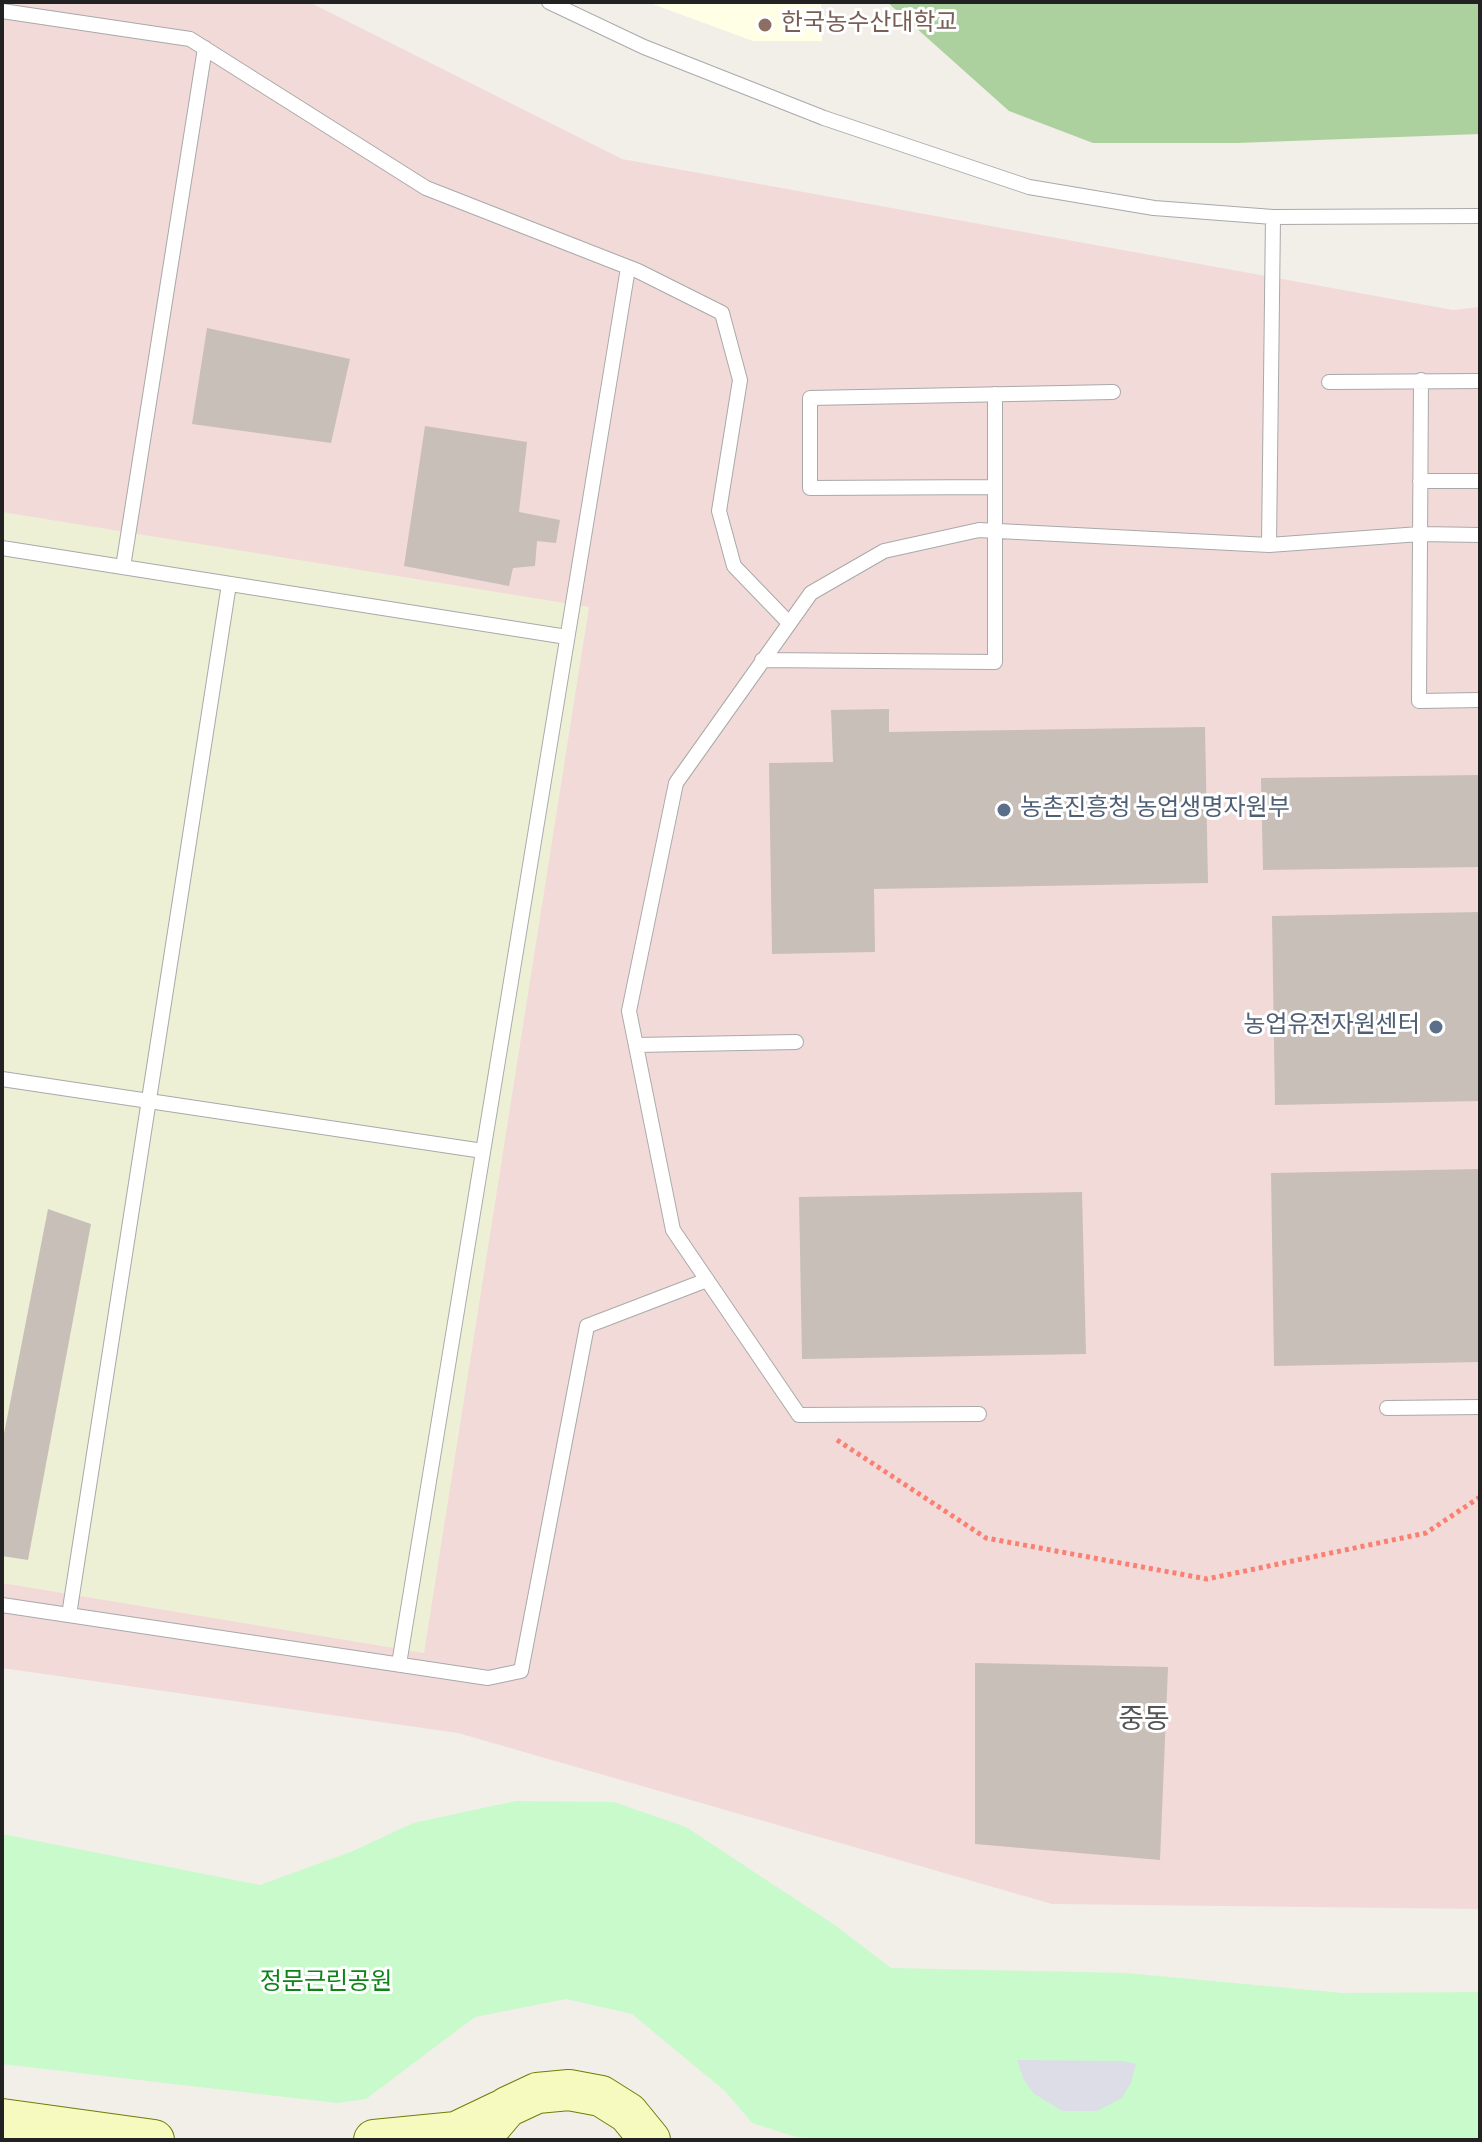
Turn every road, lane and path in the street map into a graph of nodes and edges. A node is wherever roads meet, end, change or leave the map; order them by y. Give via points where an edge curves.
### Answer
1 (549, 2) edge
2 (2, 11) edge
3 (205, 48) junction
4 (1480, 216) edge
5 (1273, 217) junction
6 (628, 268) junction
7 (1421, 380) junction
8 (1480, 381) edge
9 (1329, 382) dead end
10 (1113, 392) dead end
11 (995, 394) junction
12 (1420, 481) junction
13 (1480, 481) edge
14 (995, 487) junction
15 (995, 530) junction
16 (1420, 534) junction
17 (1480, 535) edge
18 (1269, 545) junction
19 (2, 548) edge
20 (123, 567) junction
21 (229, 584) junction
22 (789, 623) junction
23 (567, 637) junction
24 (762, 660) junction
25 (1480, 700) edge
26 (796, 1042) dead end
27 (636, 1045) junction
28 (2, 1079) edge
29 (150, 1101) junction
30 (483, 1151) junction
31 (707, 1280) junction
32 (1480, 1407) edge
33 (1387, 1408) dead end
34 (979, 1414) dead end
35 (799, 1415) junction
36 (1480, 1497) edge
37 (2, 1605) edge
38 (69, 1615) junction
39 (399, 1664) junction
40 (507, 2107) junction
41 (2, 2119) edge
42 (652, 2138) edge
43 (154, 2140) edge
44 (374, 2140) edge
45 (479, 2140) edge

1 - 5 lane via 644,47 824,118 1029,187 1154,208
2 - 3 lane via 190,39
3 - 6 lane via 426,188
3 - 20 lane
4 - 5 lane
5 - 18 lane
6 - 22 lane via 722,313 740,380 719,511 734,566
6 - 23 lane
7 - 8 lane
7 - 9 lane
7 - 12 lane
10 - 11 lane
11 - 14 lane
11 - 14 lane via 810,398 810,488
12 - 13 lane
12 - 16 lane
14 - 15 lane
15 - 18 lane
15 - 22 lane via 884,551 811,593
15 - 24 lane via 995,662
16 - 17 lane
16 - 18 lane
16 - 25 lane via 1419,701
19 - 20 lane
20 - 21 lane
21 - 23 lane
21 - 29 lane
22 - 24 lane
23 - 30 lane
24 - 27 lane via 676,783 629,1011
26 - 27 lane
27 - 31 lane via 673,1230
28 - 29 lane
29 - 30 lane
29 - 38 lane
30 - 39 lane
31 - 35 lane
31 - 39 lane via 587,1326 521,1671 488,1678
32 - 33 lane
34 - 35 lane
35 - 36 path via 986,1538 1207,1579 1426,1533
37 - 38 lane
38 - 39 lane
40 - 42 street via 537,2093 569,2090 601,2096 628,2113
40 - 44 street via 456,2132
40 - 45 street
41 - 43 street

